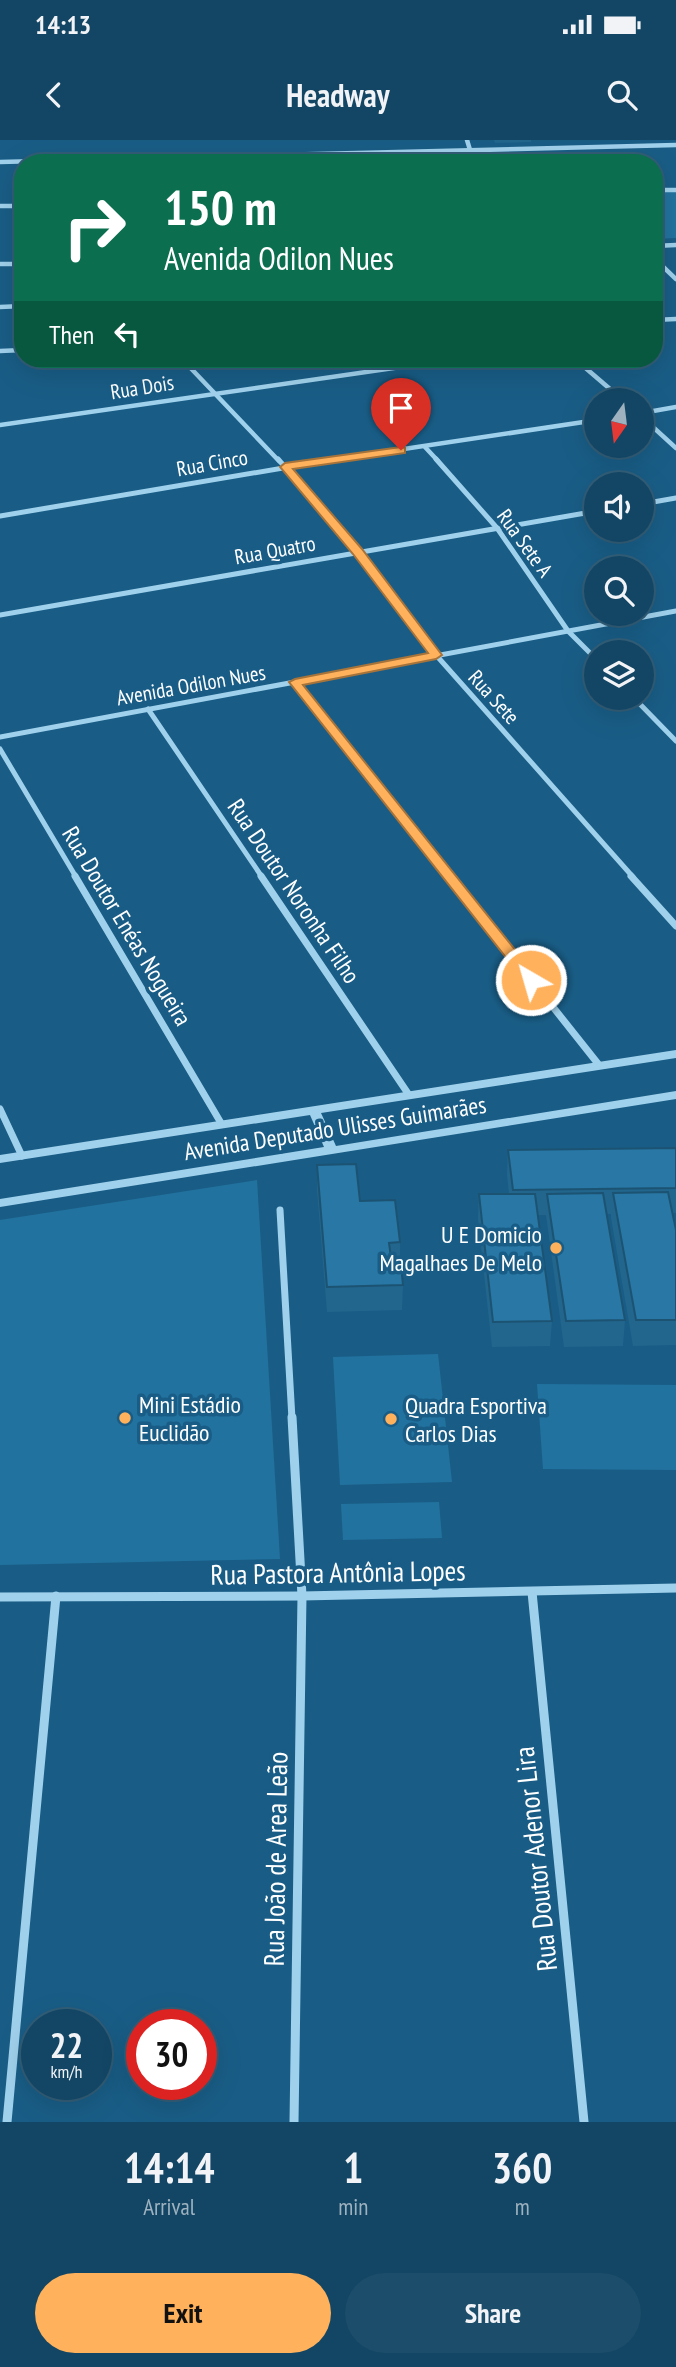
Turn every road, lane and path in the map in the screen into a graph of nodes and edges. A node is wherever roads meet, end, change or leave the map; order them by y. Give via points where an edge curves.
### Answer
1 (467, 140) edge
2 (676, 145) edge
3 (470, 150) junction
4 (313, 154) edge
5 (471, 154) edge
6 (663, 267) edge
7 (676, 279) edge
8 (190, 368) edge
9 (389, 368) edge
10 (586, 368) edge
11 (609, 388) edge
12 (212, 392) junction
13 (676, 407) edge
14 (654, 412) edge
15 (584, 422) edge
16 (0, 425) edge
17 (654, 427) edge
18 (425, 447) junction
19 (676, 448) edge
20 (285, 467) junction
21 (676, 498) edge
22 (654, 502) edge
23 (584, 514) edge
24 (0, 516) edge
25 (497, 528) junction
26 (358, 551) junction
27 (676, 611) edge
28 (0, 615) edge
29 (568, 631) junction
30 (584, 647) edge
31 (436, 655) junction
32 (295, 682) junction
33 (148, 709) junction
34 (646, 710) edge
35 (0, 737) edge
36 (676, 741) edge
37 (0, 749) edge
38 (676, 926) edge
39 (676, 1054) edge
40 (599, 1065) junction
41 (409, 1095) junction
42 (676, 1095) edge
43 (0, 1109) edge
44 (314, 1111) junction
45 (221, 1123) junction
46 (331, 1149) junction
47 (22, 1156) junction
48 (0, 1160) edge
49 (0, 1203) edge
50 (280, 1210) dead end
51 (676, 1588) edge
52 (532, 1592) junction
53 (56, 1596) junction
54 (302, 1596) junction
55 (0, 1597) edge
56 (7, 2122) edge
57 (294, 2122) edge
58 (584, 2122) edge

1 - 3 street
2 - 3 street
3 - 4 street
3 - 5 street
6 - 7 street
8 - 12 street, Rua Sete
9 - 12 street, Rua Dois
10 - 11 street
12 - 16 street, Rua Dois
12 - 20 street, Rua Sete
13 - 14 street
15 - 18 street, Rua Cinco
17 - 19 street
18 - 20 street, Rua Cinco
18 - 25 street, Rua Sete A
20 - 24 street, Rua Cinco
20 - 26 street, Rua Sete
21 - 22 street
23 - 25 street, Rua Quatro
25 - 26 street, Rua Quatro
25 - 29 street, Rua Sete A
26 - 28 street, Rua Quatro
26 - 31 street, Rua Sete
27 - 29 street, Avenida Odilon Nues
29 - 30 street, Rua Sete A
29 - 31 street, Avenida Odilon Nues
31 - 32 street, Avenida Odilon Nues
31 - 38 street, Rua Sete
32 - 33 street, Avenida Odilon Nues
32 - 40 street
33 - 35 street, Avenida Odilon Nues
33 - 41 street, Rua Doutor Noronha Filho
34 - 36 street
37 - 45 street, Rua Doutor Enéas Nogueira
39 - 40 street, Avenida Deputado Ulisses Guimarães
40 - 41 street, Avenida Deputado Ulisses Guimarães
41 - 44 street, Avenida Deputado Ulisses Guimarães
42 - 46 street, Avenida Deputado Ulisses Guimarães
43 - 47 street
44 - 45 street, Avenida Deputado Ulisses Guimarães
44 - 46 street
45 - 47 street, Avenida Deputado Ulisses Guimarães
46 - 49 street, Avenida Deputado Ulisses Guimarães
47 - 48 street, Avenida Deputado Ulisses Guimarães
50 - 54 street, Rua João de Area Leão
51 - 52 street, Rua Pastora Antônia Lopes
52 - 54 street, Rua Pastora Antônia Lopes
52 - 58 street, Rua Doutor Adenor Lira
53 - 54 street, Rua Pastora Antônia Lopes
53 - 55 street, Rua Pastora Antônia Lopes
53 - 56 street
54 - 57 street, Rua João de Area Leão

